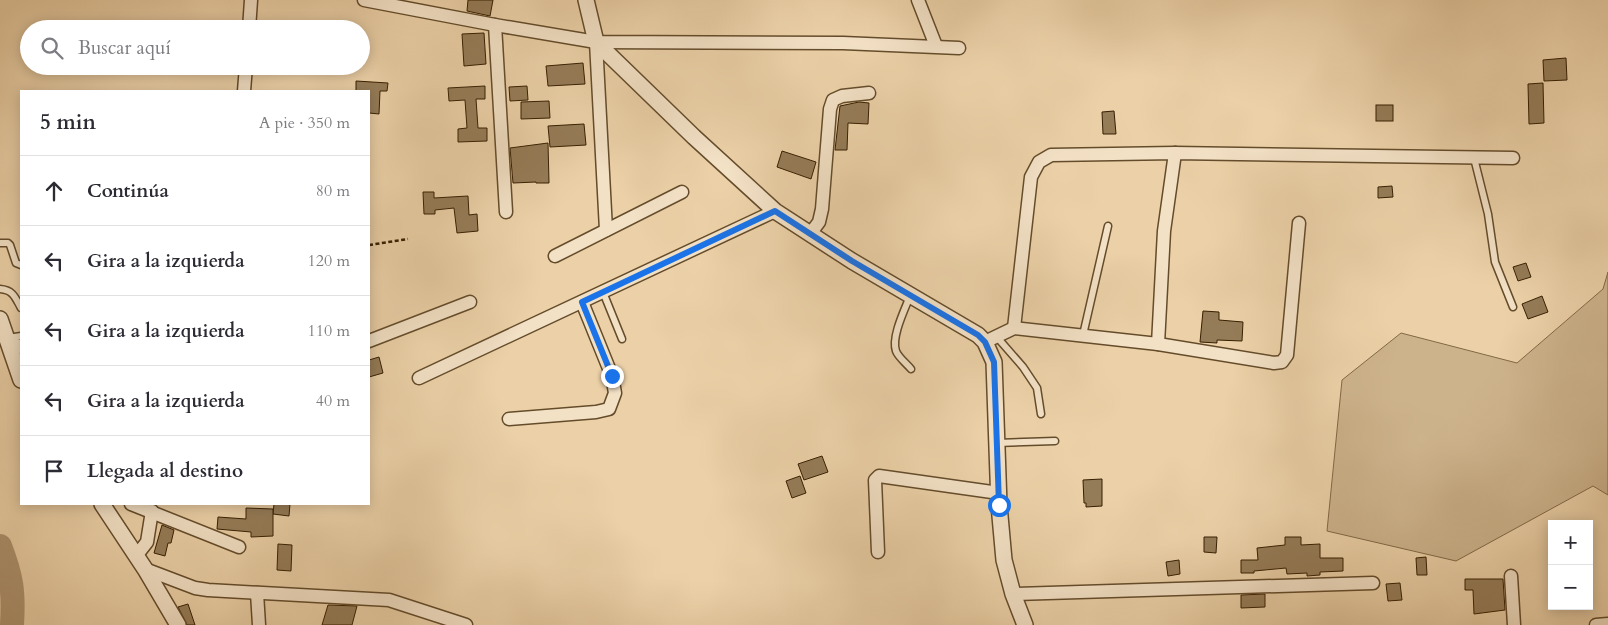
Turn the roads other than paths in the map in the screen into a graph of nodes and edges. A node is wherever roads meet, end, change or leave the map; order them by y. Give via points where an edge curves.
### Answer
1 (250, 0) edge
2 (364, 0) edge
3 (586, 0) edge
4 (918, 0) edge
5 (249, 20) edge
6 (495, 25) junction
7 (596, 42) junction
8 (936, 46) junction
9 (959, 48) dead end
10 (245, 75) edge
11 (244, 90) edge
12 (869, 93) dead end
13 (1174, 154) junction
14 (1474, 158) junction
15 (1512, 158) dead end
16 (682, 192) dead end
17 (775, 211) junction
18 (506, 212) dead end
19 (1299, 222) dead end
20 (1108, 226) dead end
21 (606, 230) junction
22 (810, 234) junction
23 (0, 243) edge
24 (555, 256) dead end
25 (20, 265) edge
26 (0, 290) edge
27 (603, 292) junction
28 (911, 295) junction
29 (470, 302) dead end
30 (582, 302) junction
31 (20, 306) edge
32 (1513, 307) dead end
33 (0, 319) edge
34 (1014, 328) junction
35 (1083, 336) junction
36 (622, 339) dead end
37 (991, 339) junction
38 (14, 340) edge
39 (370, 341) edge
40 (1158, 344) junction
41 (911, 369) dead end
42 (20, 374) edge
43 (419, 378) dead end
44 (1040, 414) dead end
45 (509, 419) dead end
46 (1055, 441) dead end
47 (997, 443) junction
48 (999, 492) junction
49 (103, 505) edge
50 (134, 505) edge
51 (152, 511) junction
52 (239, 547) dead end
53 (878, 552) dead end
54 (141, 562) junction
55 (1511, 576) dead end
56 (1373, 584) dead end
57 (257, 593) junction
58 (1012, 594) junction
59 (440, 621) edge
60 (1608, 624) edge
61 (178, 625) edge
62 (259, 625) edge
63 (466, 625) edge
64 (1025, 625) edge
65 (1514, 625) edge
66 (1596, 625) edge

1 - 5 street
2 - 6 street
3 - 7 street
4 - 8 street
6 - 7 street
6 - 18 street
7 - 8 street
7 - 17 street
7 - 21 street
8 - 9 street
10 - 11 street
12 - 22 street via 833,100 822,209 819,222
13 - 14 street
13 - 34 street via 1051,155 1039,162 1031,177
13 - 40 street via 1164,231
14 - 15 street
14 - 32 lane via 1488,214 1495,262
16 - 21 street
17 - 22 street
17 - 27 street
19 - 40 street via 1287,355 1282,362
20 - 35 lane
21 - 24 street
22 - 28 street
23 - 25 lane via 10,245 16,264
26 - 31 lane via 13,293
27 - 30 street
27 - 36 lane
28 - 37 street via 978,335
28 - 41 lane via 895,341 896,352
29 - 39 street
30 - 43 street
30 - 45 street via 612,376 615,393 609,409
33 - 38 street
34 - 35 street
34 - 37 street
35 - 40 street
37 - 44 lane via 1023,367 1037,388
37 - 47 street
38 - 42 street
46 - 47 lane
47 - 48 street
48 - 53 street via 879,476 875,480
48 - 58 street via 1004,560
49 - 54 street
50 - 51 street
51 - 52 street
51 - 54 street
54 - 57 street via 195,588
54 - 61 street
55 - 65 street
56 - 58 street
57 - 59 street via 389,600
57 - 62 street
58 - 64 street
59 - 63 street
60 - 66 street

